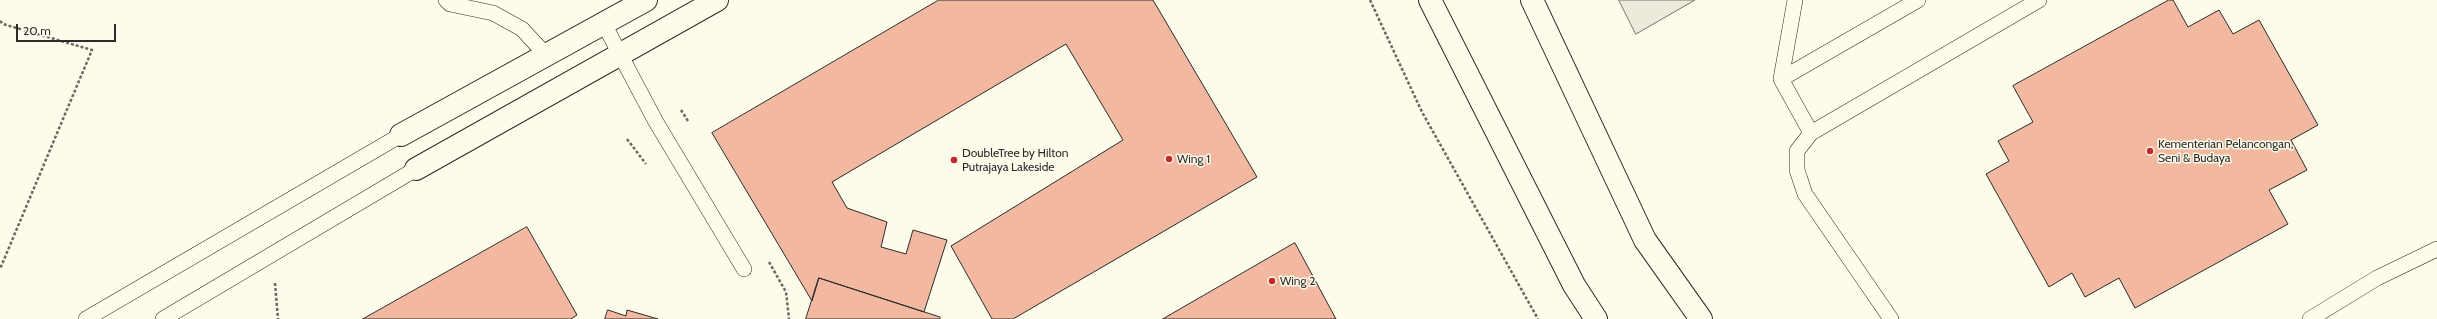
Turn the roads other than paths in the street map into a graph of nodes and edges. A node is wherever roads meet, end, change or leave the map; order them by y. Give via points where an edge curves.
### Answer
1 (446, 0) edge
2 (646, 0) edge
3 (717, 0) edge
4 (1430, 0) edge
5 (1532, 0) edge
6 (1795, 0) edge
7 (1918, 0) edge
8 (2039, 0) edge
9 (604, 24) junction
10 (621, 54) junction
11 (547, 56) junction
12 (1782, 79) junction
13 (1811, 133) junction
14 (401, 135) joint
15 (416, 169) joint
16 (2437, 249) edge
17 (744, 269) dead end
18 (86, 319) edge
19 (163, 319) edge
20 (1596, 319) edge
21 (1701, 319) edge
22 (1891, 319) edge
23 (2310, 319) edge

1 - 11 lane via 450,4 493,13 522,29
2 - 9 street
3 - 10 street
4 - 20 street via 1574,285
5 - 21 street via 1645,240
6 - 12 lane
7 - 12 lane
8 - 13 lane
9 - 10 lane
9 - 11 street
10 - 15 street
10 - 17 lane via 656,122
11 - 14 street
12 - 13 lane
13 - 22 lane via 1797,151 1797,170 1805,194
14 - 18 lane
15 - 19 lane
16 - 23 lane via 2377,278

